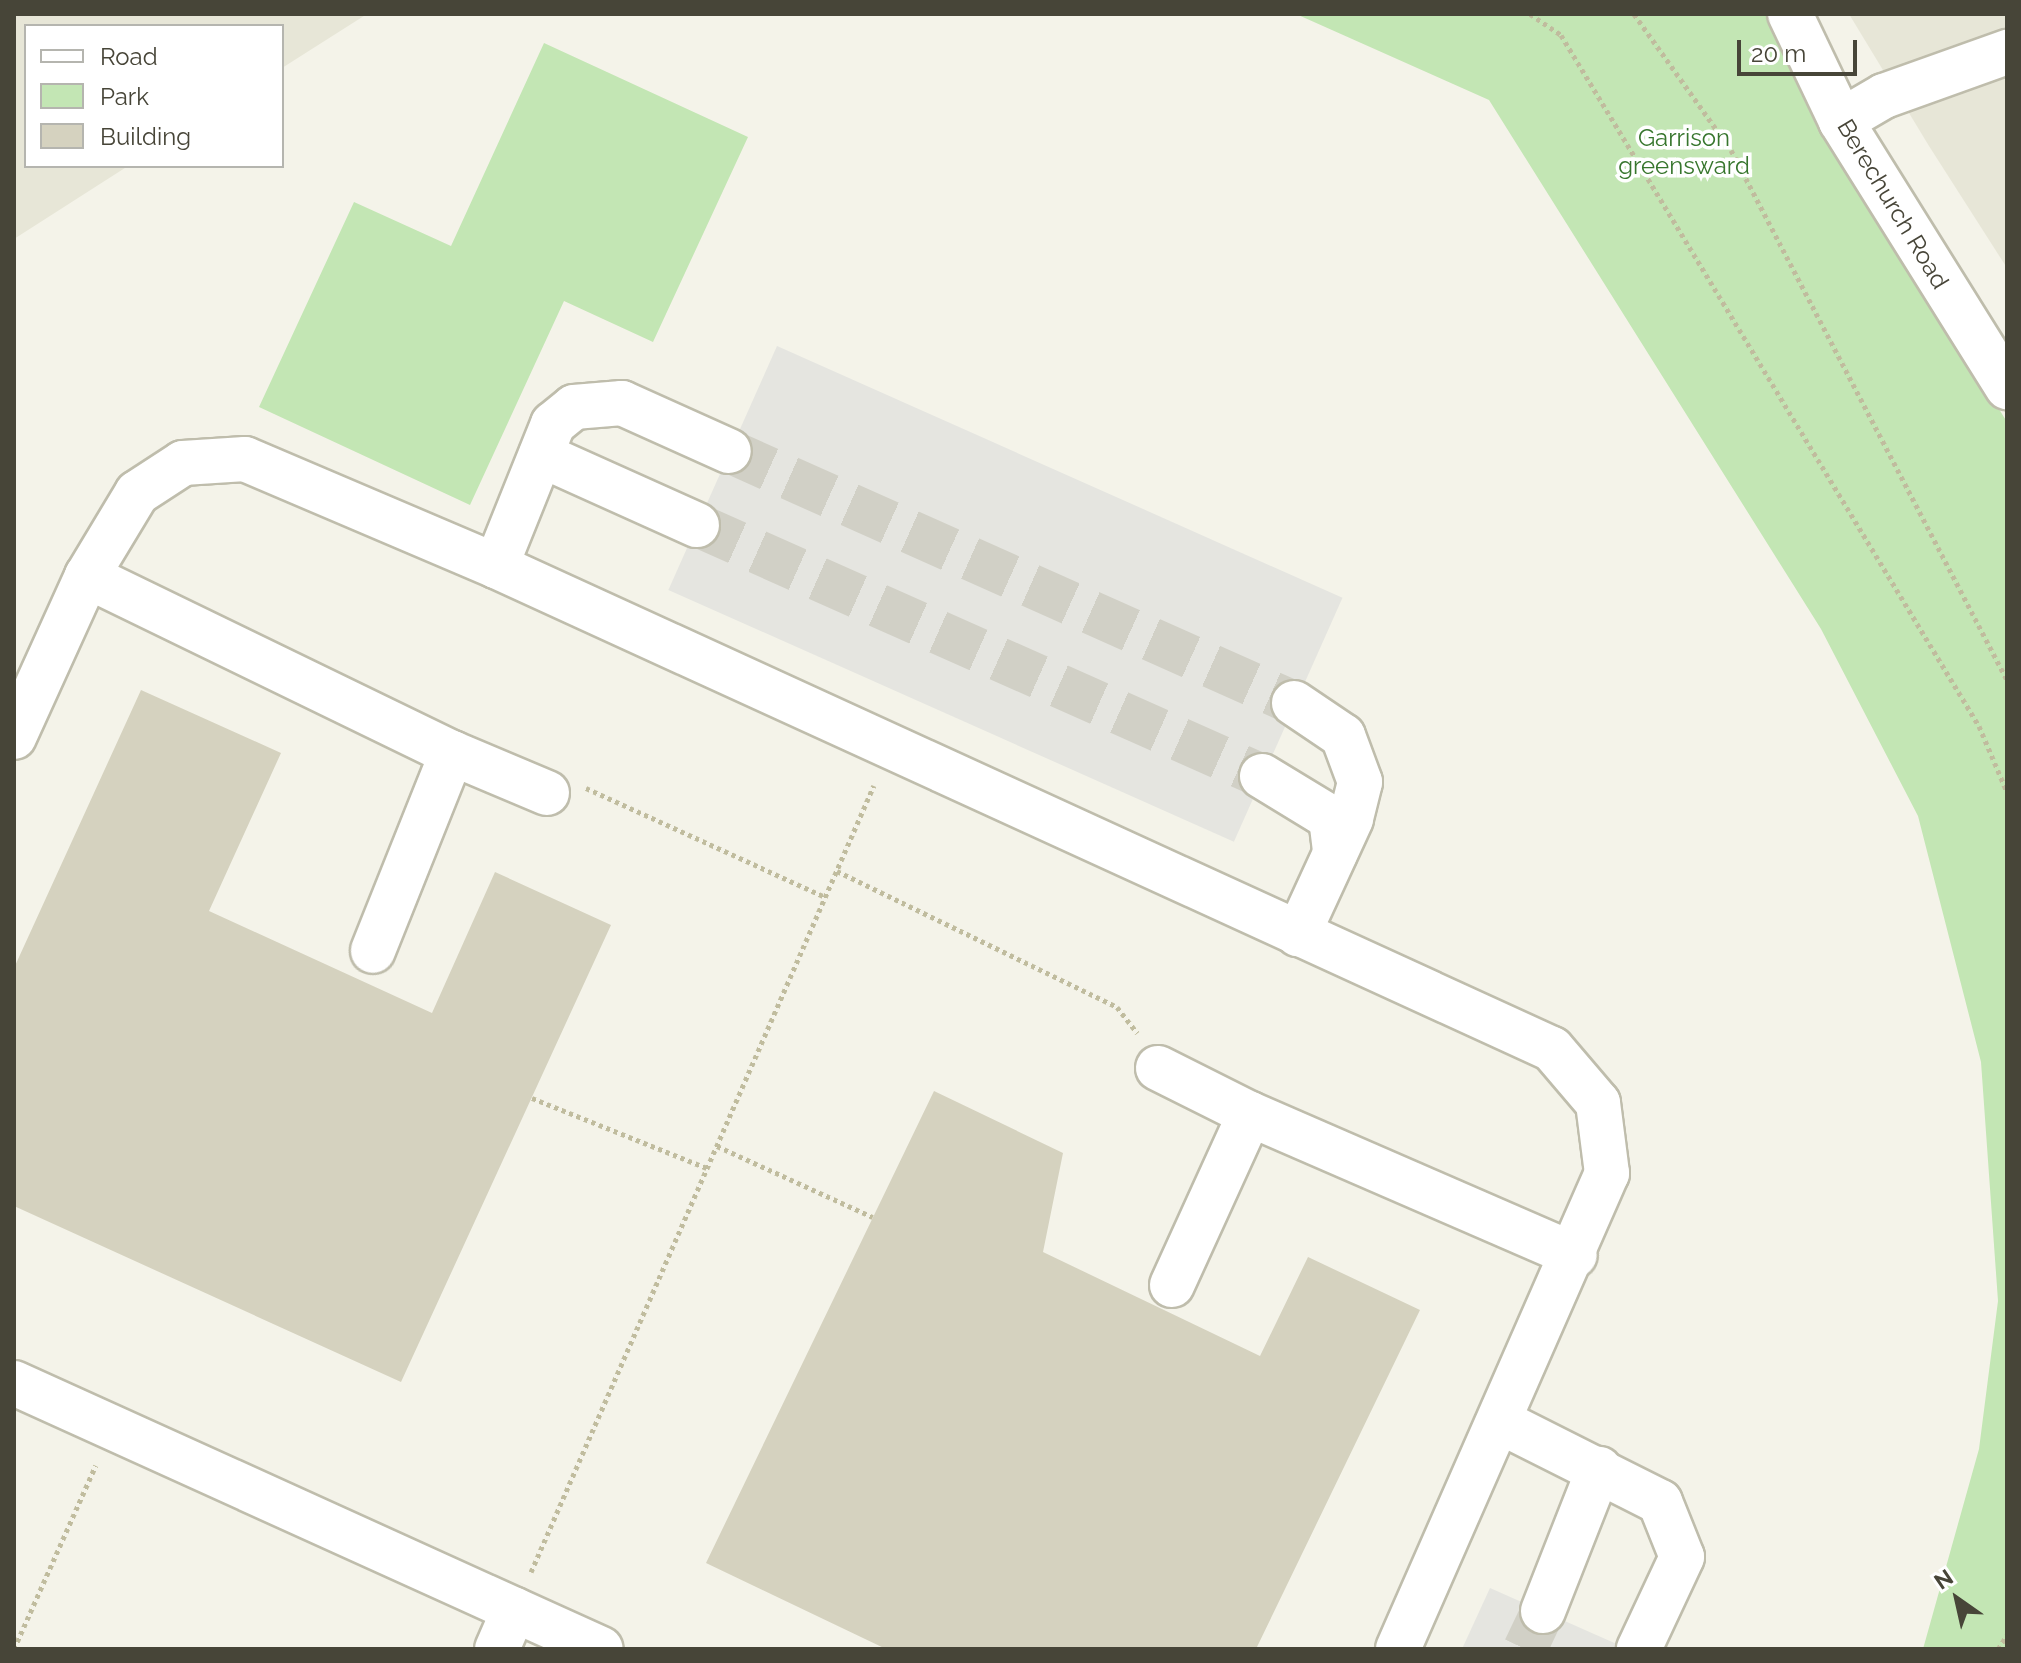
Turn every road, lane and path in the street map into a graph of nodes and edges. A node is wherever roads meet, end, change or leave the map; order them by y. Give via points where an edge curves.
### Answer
1 (1530, 14) edge
2 (1634, 14) edge
3 (1790, 14) edge
4 (2007, 52) edge
5 (1841, 121) junction
6 (2007, 387) edge
7 (729, 451) tunnel mouth
8 (541, 455) junction
9 (697, 525) tunnel mouth
10 (496, 566) junction
11 (87, 576) junction
12 (2007, 680) edge
13 (1294, 703) tunnel mouth
14 (14, 737) edge
15 (890, 747) junction
16 (452, 753) junction
17 (1262, 776) tunnel mouth
18 (2007, 792) edge
19 (547, 793) joint
20 (1335, 853) junction
21 (837, 871) junction
22 (825, 897) junction
23 (1298, 934) junction
24 (373, 951) dead end
25 (1158, 1068) joint
26 (532, 1098) dead end
27 (1250, 1114) junction
28 (717, 1146) junction
29 (707, 1168) junction
30 (873, 1217) dead end
31 (1575, 1255) junction
32 (1172, 1285) dead end
33 (14, 1383) edge
34 (1501, 1422) junction
35 (112, 1427) junction
36 (1599, 1469) junction
37 (514, 1610) junction
38 (1543, 1611) tunnel mouth
39 (2007, 1635) edge
40 (14, 1649) edge
41 (497, 1649) edge
42 (601, 1649) edge
43 (1398, 1649) edge
44 (1639, 1649) edge
45 (1998, 1649) edge

1 - 18 path via 1561,35 1979,726
2 - 12 path via 1731,150
3 - 5 street, Berechurch Road
4 - 5 street via 1884,96
5 - 6 street, Berechurch Road
7 - 8 street via 634,408 596,401 574,407 553,424
8 - 9 street
8 - 10 street
10 - 11 street via 245,459 183,463 137,493
10 - 15 street
11 - 14 street
11 - 16 street
13 - 20 street via 1343,736 1354,757 1356,802
15 - 21 path
15 - 23 street
16 - 19 street
16 - 24 street
17 - 20 street via 1331,818
19 - 22 path via 558,775
20 - 23 street
21 - 22 path
21 - 25 path via 1117,1007 1133,1029 1165,1050
22 - 28 path
23 - 31 street via 1552,1049 1598,1103 1607,1173
25 - 27 street
26 - 29 path
27 - 31 street
27 - 32 street
28 - 29 path
28 - 30 path
29 - 37 path
31 - 34 street
33 - 35 street
34 - 36 street
34 - 43 street
35 - 37 street
35 - 40 path
36 - 38 street
36 - 44 street via 1660,1502 1682,1557
37 - 41 street
37 - 42 street
39 - 45 path

